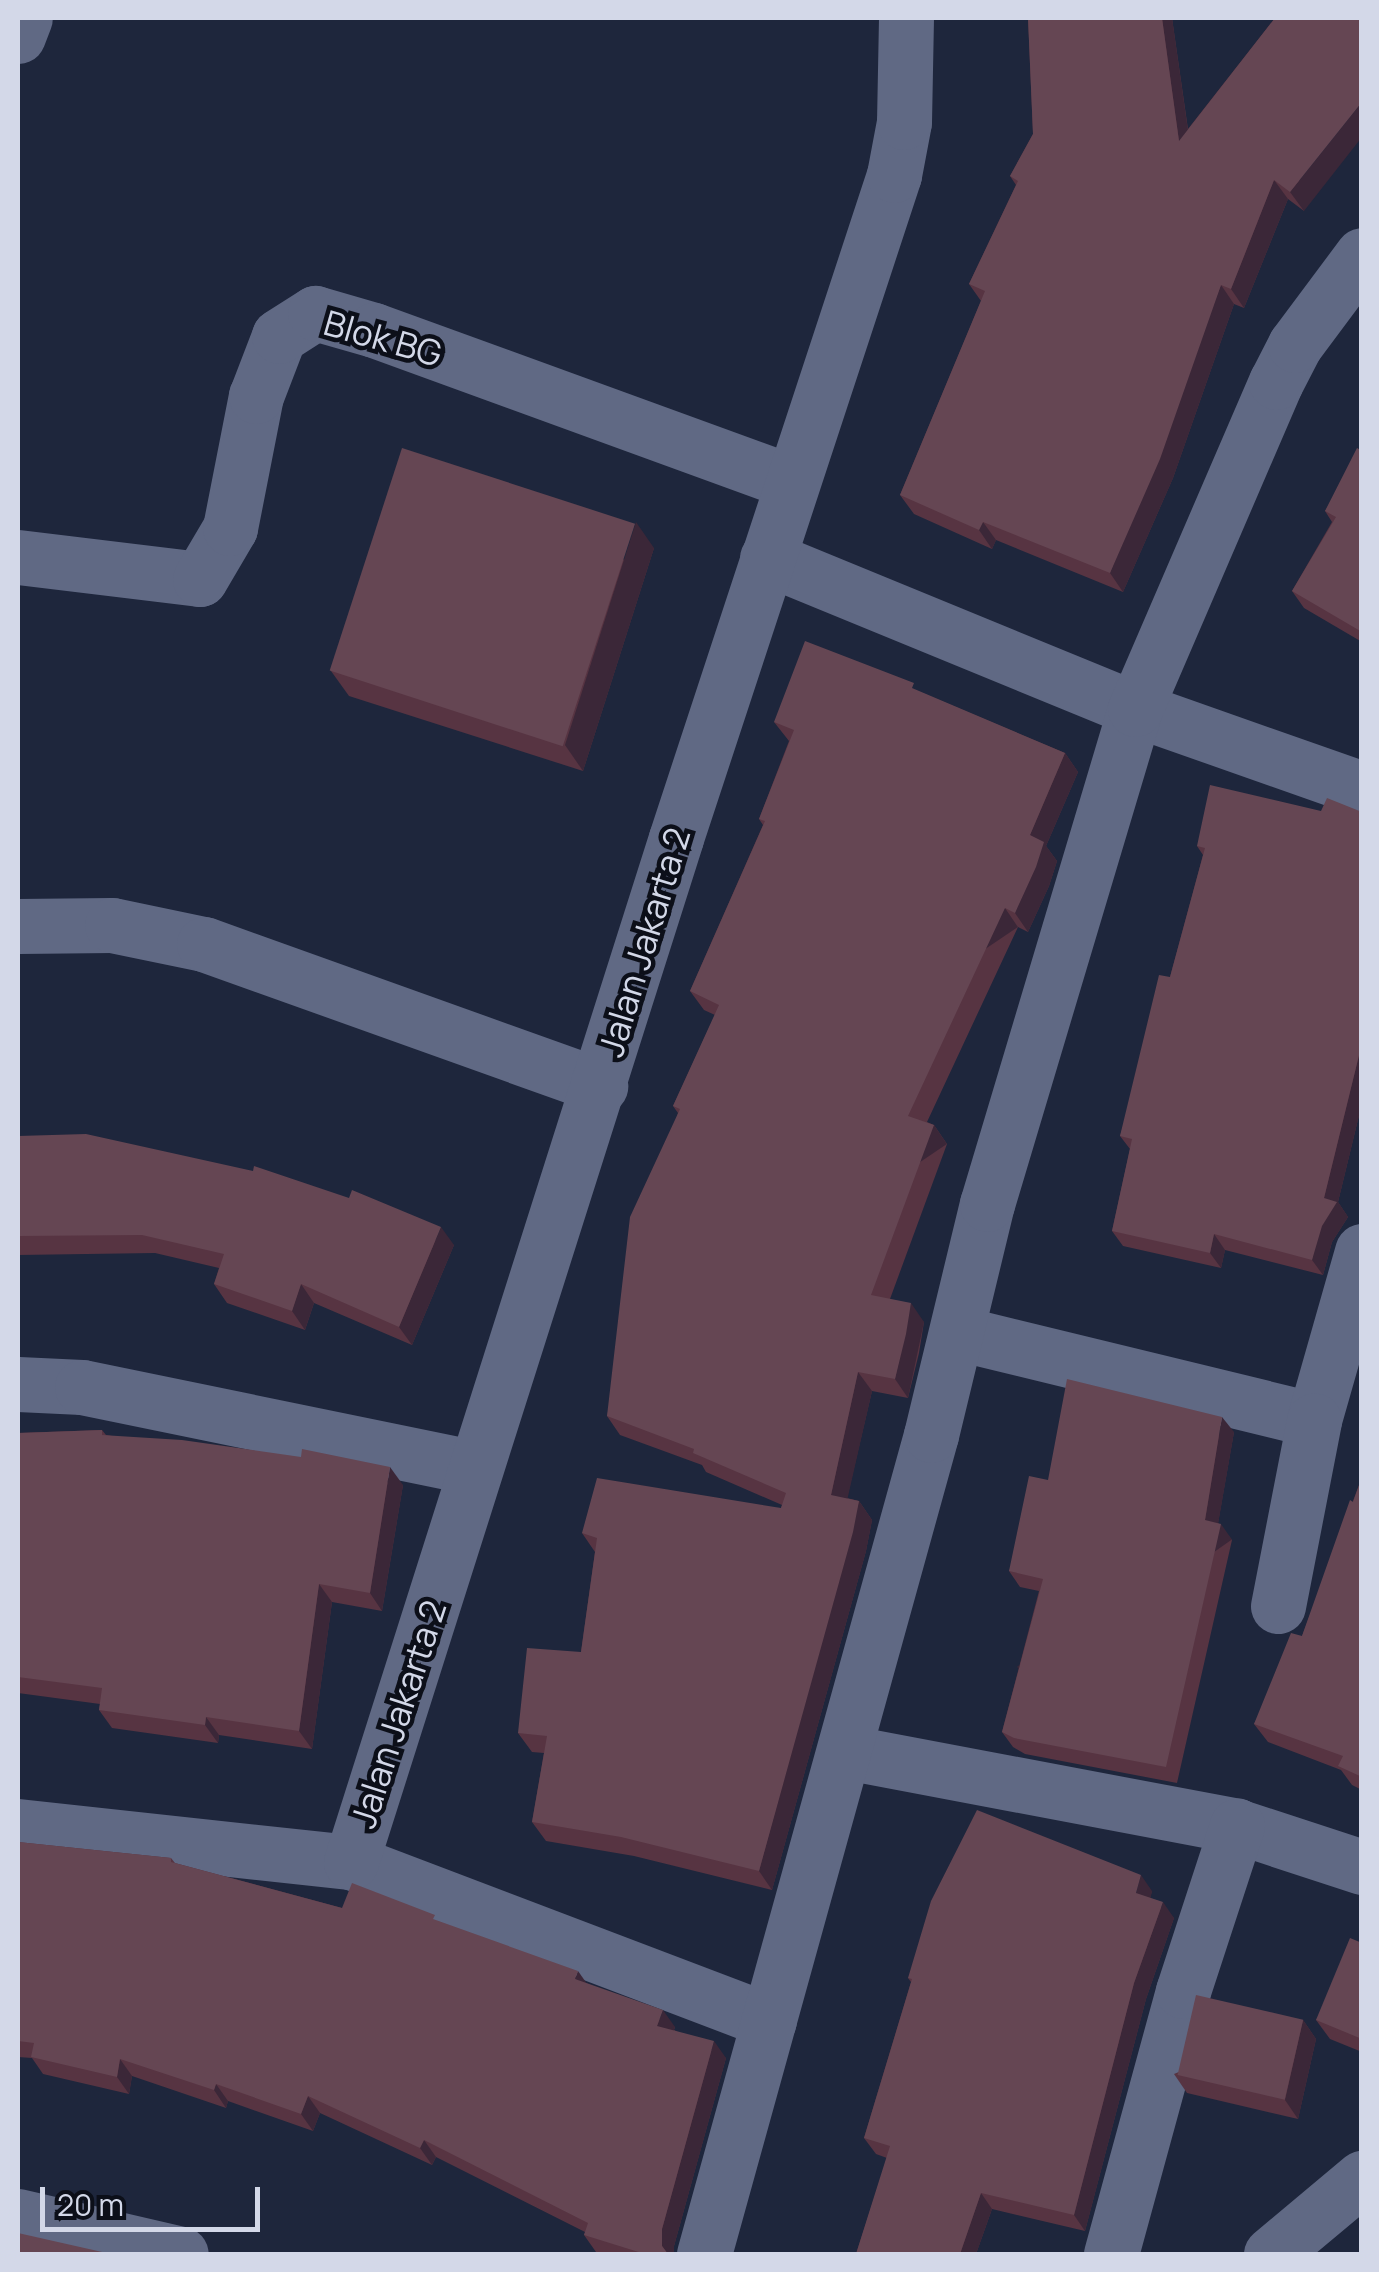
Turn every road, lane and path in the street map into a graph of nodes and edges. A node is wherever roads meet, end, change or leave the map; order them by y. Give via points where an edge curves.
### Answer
1 (25, 18) edge
2 (906, 18) edge
3 (18, 36) edge
4 (1362, 255) edge
5 (792, 482) junction
6 (18, 557) edge
7 (766, 558) junction
8 (1136, 709) junction
9 (1362, 789) edge
10 (18, 926) edge
11 (600, 1086) junction
12 (1362, 1252) edge
13 (958, 1333) junction
14 (18, 1384) edge
15 (1314, 1420) junction
16 (476, 1468) junction
17 (1278, 1606) dead end
18 (846, 1752) junction
19 (18, 1826) edge
20 (1237, 1826) junction
21 (351, 1862) junction
22 (1362, 1868) edge
23 (768, 2021) junction
24 (1362, 2178) edge
25 (18, 2216) edge
26 (181, 2254) edge
27 (704, 2254) edge
28 (1112, 2254) edge
29 (1271, 2254) edge

1 - 3 street
2 - 5 street, Jalan Jakarta 2 via 904,122 894,175
4 - 8 street via 1276,382
5 - 6 street, Blok BG via 315,313 279,336 256,396 230,528 200,579
5 - 7 street, Jalan Jakarta 2
7 - 8 street
7 - 11 street, Jalan Jakarta 2
8 - 9 street
8 - 13 street via 988,1204
10 - 11 street via 112,925 204,944
11 - 16 street, Jalan Jakarta 2
12 - 15 street
13 - 15 street
13 - 18 street
14 - 16 street via 82,1386
15 - 17 street
16 - 21 street, Jalan Jakarta 2
18 - 20 street
18 - 23 street
19 - 21 street
20 - 22 street
20 - 28 street via 1183,1991
21 - 23 street
23 - 27 street
24 - 29 street
25 - 26 street

